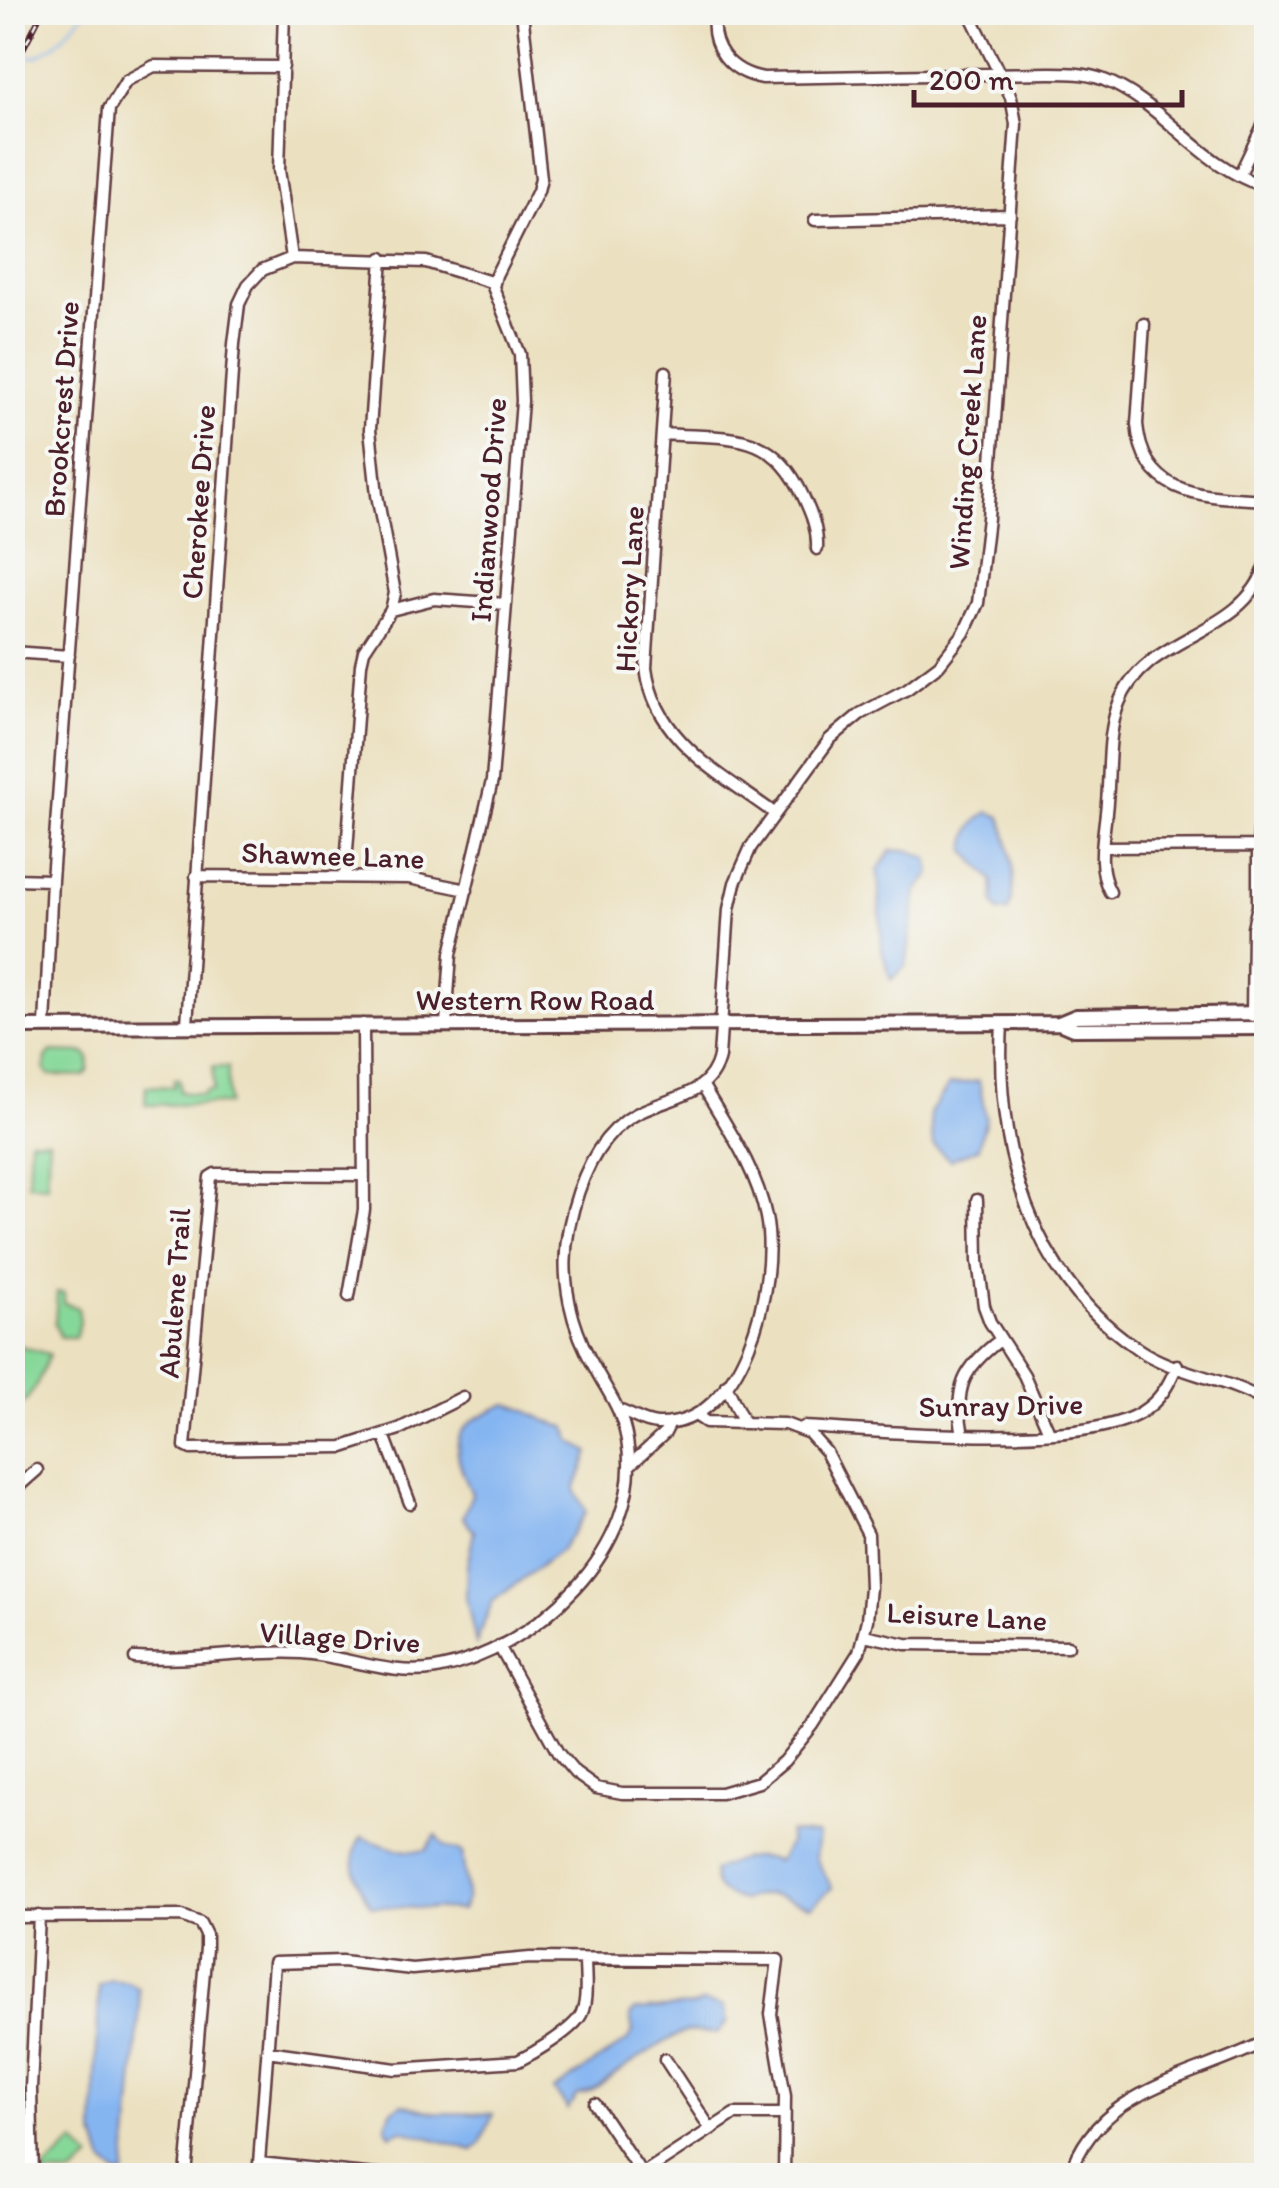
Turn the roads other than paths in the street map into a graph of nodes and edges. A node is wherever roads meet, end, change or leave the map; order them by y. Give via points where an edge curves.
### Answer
1 (284, 12) edge
2 (522, 12) edge
3 (715, 12) edge
4 (969, 12) edge
5 (283, 67) junction
6 (999, 74) junction
7 (1266, 120) edge
8 (1238, 176) junction
9 (1266, 187) edge
10 (1010, 215) junction
11 (815, 220) dead end
12 (292, 258) junction
13 (382, 258) junction
14 (494, 283) junction
15 (1144, 324) dead end
16 (666, 372) dead end
17 (663, 434) junction
18 (1266, 500) edge
19 (818, 549) dead end
20 (1266, 565) edge
21 (506, 604) junction
22 (390, 610) junction
23 (12, 652) edge
24 (70, 656) junction
25 (1266, 796) edge
26 (774, 813) junction
27 (1258, 846) junction
28 (1103, 847) junction
29 (196, 876) junction
30 (345, 877) junction
31 (12, 879) edge
32 (52, 880) junction
33 (467, 890) junction
34 (1110, 892) dead end
35 (1261, 1012) edge
36 (1002, 1023) junction
37 (1058, 1023) junction
38 (187, 1024) junction
39 (363, 1024) junction
40 (446, 1024) junction
41 (721, 1025) junction
42 (45, 1026) junction
43 (12, 1027) edge
44 (1261, 1028) edge
45 (703, 1086) junction
46 (364, 1175) junction
47 (977, 1200) dead end
48 (349, 1296) dead end
49 (1000, 1340) junction
50 (1177, 1365) junction
51 (726, 1385) junction
52 (463, 1397) dead end
53 (1266, 1402) edge
54 (621, 1411) junction
55 (696, 1416) junction
56 (670, 1423) junction
57 (744, 1423) junction
58 (798, 1427) junction
59 (1049, 1432) junction
60 (963, 1434) junction
61 (384, 1435) junction
62 (629, 1466) junction
63 (37, 1470) dead end
64 (12, 1492) edge
65 (410, 1503) dead end
66 (864, 1635) junction
67 (500, 1646) junction
68 (1068, 1646) dead end
69 (135, 1658) dead end
70 (12, 1916) edge
71 (39, 1916) junction
72 (585, 1960) junction
73 (1266, 2041) edge
74 (267, 2051) junction
75 (665, 2059) dead end
76 (31, 2104) junction
77 (594, 2104) dead end
78 (784, 2114) junction
79 (710, 2128) junction
80 (258, 2170) edge
81 (304, 2172) edge
82 (640, 2174) edge
83 (23, 2176) edge
84 (33, 2176) edge
85 (186, 2176) edge
86 (385, 2176) edge
87 (784, 2176) edge
88 (1070, 2176) edge

1 - 5 street
2 - 14 street via 541,178
3 - 6 street via 721,52 750,76
4 - 6 street, Winding Creek Lane
5 - 12 street via 278,170
5 - 24 street, Brookcrest Drive via 154,66 126,81 109,110
6 - 8 street via 1078,74 1110,82
6 - 10 street, Winding Creek Lane via 1016,124
7 - 8 street
8 - 9 street
10 - 11 street
10 - 26 street, Winding Creek Lane via 978,603 939,665 844,726
12 - 13 street
12 - 29 street, Cherokee Drive via 252,280 236,324
13 - 14 street via 426,262
13 - 22 street via 370,428 395,593
14 - 21 street, Indianwood Drive via 521,361
15 - 18 street via 1137,424 1148,462 1166,482 1190,493
16 - 17 street, Hickory Lane
17 - 19 street via 746,441 771,450 794,474 815,523
17 - 26 street, Hickory Lane via 647,652 651,695 684,746
20 - 28 street via 1242,606 1150,660 1125,690 1113,728
21 - 22 street via 434,599
21 - 33 street, Indianwood Drive via 492,781
22 - 30 street via 360,664
23 - 24 street
24 - 32 street, Brookcrest Drive
25 - 27 street
26 - 41 street, Winding Creek Lane via 735,883
27 - 28 street
27 - 35 street
28 - 34 street via 1102,874
29 - 30 street, Shawnee Lane
29 - 38 street, Cherokee Drive
30 - 33 street, Shawnee Lane via 409,878
31 - 32 street
32 - 42 street, Brookcrest Drive
33 - 40 street, Indianwood Drive via 451,954
35 - 37 street, Western Row Road via 1076,1016
35 - 44 street
36 - 37 street, Western Row Road
36 - 41 street, Western Row Road
36 - 50 street via 1005,1132 1036,1233 1098,1316 1141,1351
37 - 44 street, Western Row Road via 1073,1029
38 - 39 street, Western Row Road
38 - 42 street, Western Row Road
39 - 40 street, Western Row Road
39 - 46 street
40 - 41 street, Western Row Road
41 - 45 street via 716,1071
42 - 43 street, Western Row Road
45 - 51 street via 756,1182 767,1220 764,1306
45 - 54 street, Village Drive via 614,1130 586,1174 571,1218 565,1264 571,1309
46 - 48 street
46 - 61 street, Abulene Trail via 210,1177 186,1448 330,1448
47 - 49 street via 980,1286
49 - 59 street
49 - 60 street via 959,1390
50 - 53 street
50 - 59 street, Sunray Drive via 1163,1395 1140,1414 1101,1428
51 - 55 street
51 - 57 street
52 - 61 street
54 - 56 street
54 - 62 street, Village Drive
55 - 56 street
55 - 57 street, Sunray Drive
56 - 62 street
57 - 58 street, Sunray Drive
58 - 60 street, Sunray Drive
58 - 66 street via 826,1452 866,1528 871,1560
59 - 60 street, Sunray Drive
61 - 65 street
62 - 67 street, Village Drive via 616,1522 586,1575 564,1600
63 - 64 street
66 - 67 street via 814,1725 784,1762 747,1787 702,1794 617,1792 585,1782 558,1753
66 - 68 street, Leisure Lane via 906,1644
67 - 69 street, Village Drive via 422,1670 296,1653
70 - 71 street
71 - 76 street
71 - 85 street via 182,1916 204,1929
72 - 74 street via 580,2017 518,2061 396,2069
72 - 74 street via 412,1969 342,1961 274,1964
72 - 78 street via 778,1960 771,2014
73 - 88 street via 1115,2109 1085,2142
74 - 80 street
75 - 79 street
76 - 83 street
76 - 84 street
77 - 82 street
78 - 79 street via 734,2114
78 - 87 street
79 - 82 street
80 - 81 street
81 - 86 street

